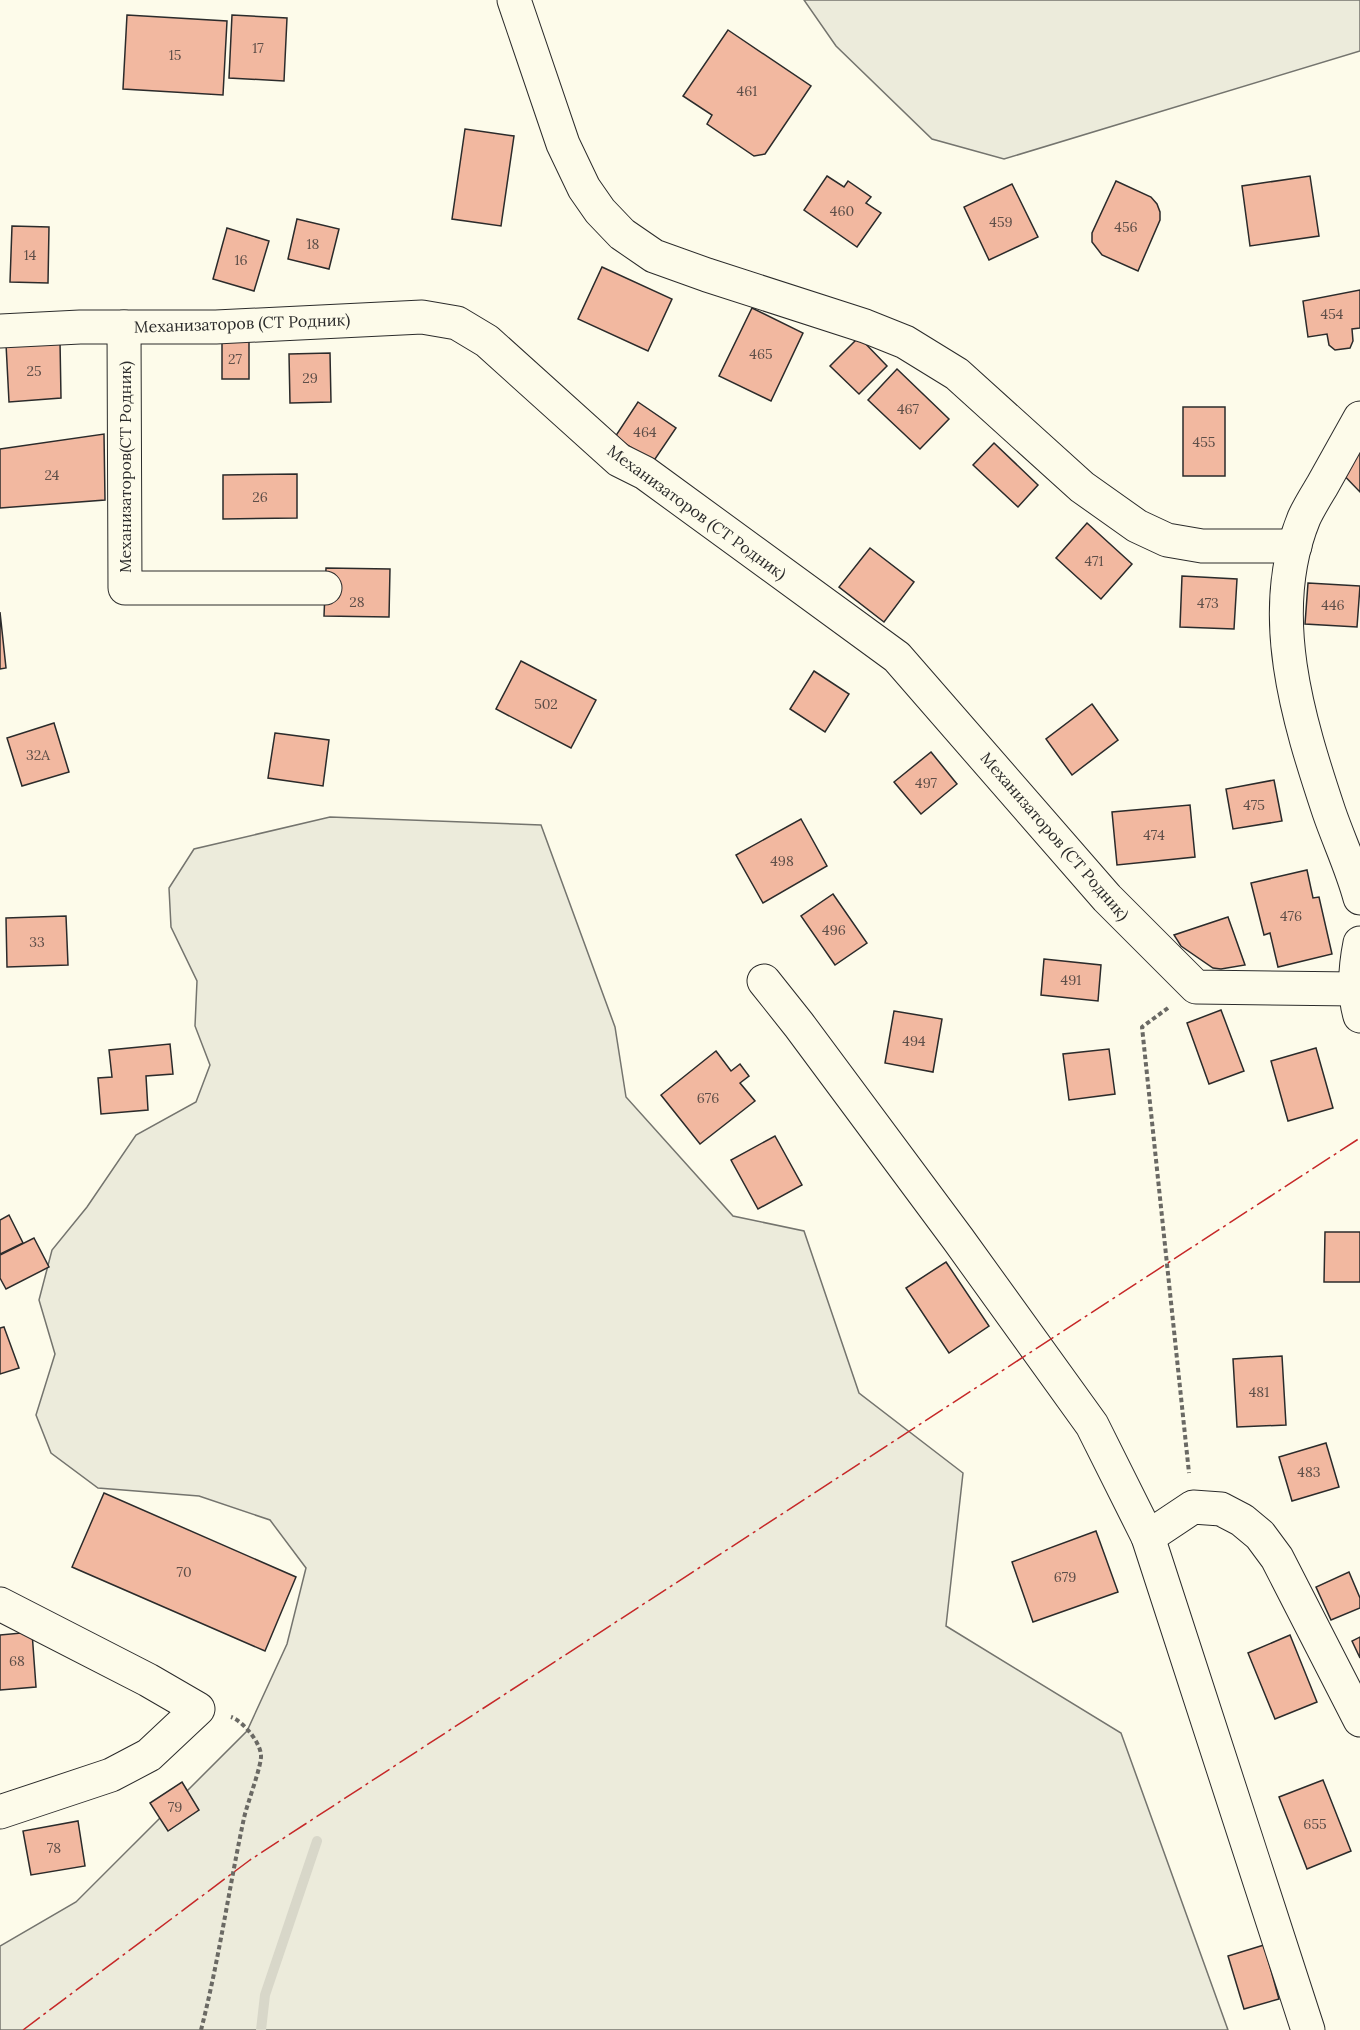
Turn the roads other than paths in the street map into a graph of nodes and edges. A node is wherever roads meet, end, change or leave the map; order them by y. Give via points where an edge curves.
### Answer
1 (514, 0) edge
2 (124, 327) junction
3 (0, 332) edge
4 (1360, 418) edge
5 (1295, 546) junction
6 (325, 588) dead end
7 (1360, 898) edge
8 (1360, 943) edge
9 (764, 981) dead end
10 (1358, 1003) edge
11 (1148, 1537) junction
12 (0, 1604) edge
13 (1360, 1720) edge
14 (0, 1812) edge
15 (1308, 2030) edge

1 - 5 lane via 563,144 584,188 622,234 654,256 904,342 957,374 1082,487 1137,526 1167,540 1202,546
2 - 3 lane, Механизаторов (СТ Родник)
2 - 6 lane, Механизаторов(СТ Родник) via 125,588
2 - 10 lane, Механизаторов (СТ Родник) via 216,327 422,317 457,323 488,341 619,460 645,473 897,657 1107,898 1196,987
4 - 5 lane via 1305,516
5 - 7 lane via 1285,610 1292,673 1303,730
8 - 10 lane via 1355,967
9 - 11 lane via 1092,1425
11 - 13 lane via 1192,1507 1221,1509 1260,1535 1277,1558
11 - 15 lane
12 - 14 lane via 198,1709 149,1755 111,1775

